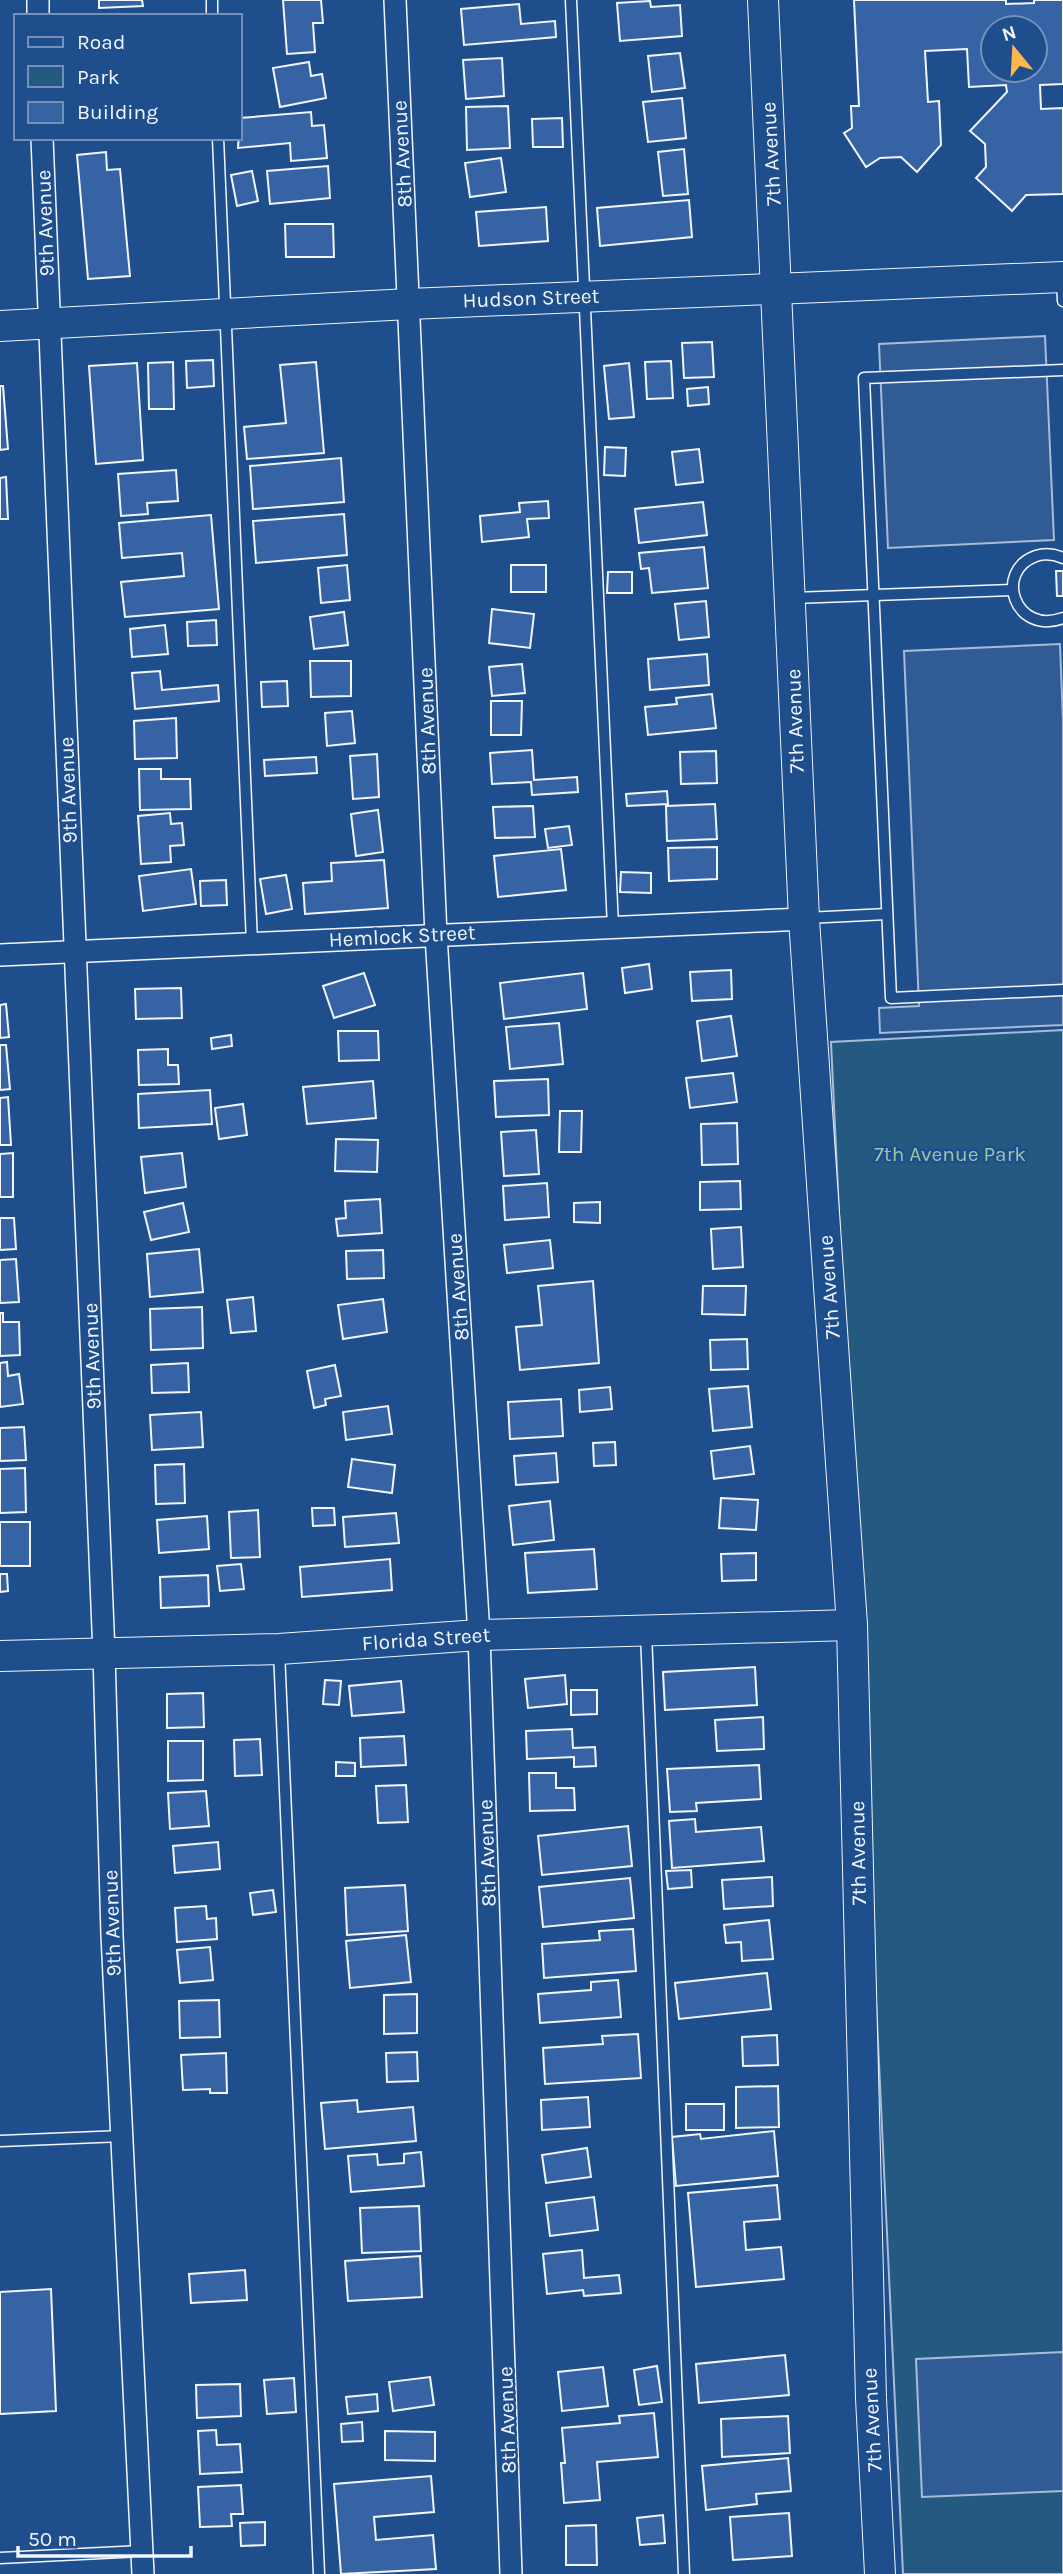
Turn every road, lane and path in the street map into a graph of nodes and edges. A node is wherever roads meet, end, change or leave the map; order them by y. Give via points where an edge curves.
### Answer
1 (395, 0) edge
2 (571, 0) edge
3 (764, 0) edge
4 (43, 140) edge
5 (218, 140) edge
6 (1063, 285) edge
7 (777, 288) junction
8 (584, 296) junction
9 (409, 303) junction
10 (225, 314) junction
11 (49, 324) junction
12 (0, 326) edge
13 (1063, 370) edge
14 (1063, 558) edge
15 (1013, 590) junction
16 (873, 595) junction
17 (790, 598) junction
18 (1063, 618) edge
19 (887, 914) junction
20 (804, 919) junction
21 (613, 927) junction
22 (436, 935) junction
23 (252, 943) junction
24 (75, 951) junction
25 (0, 955) edge
26 (1063, 990) edge
27 (852, 1625) junction
28 (646, 1630) junction
29 (480, 1635) junction
30 (279, 1649) junction
31 (104, 1654) junction
32 (0, 1656) edge
33 (123, 2136) junction
34 (0, 2141) edge
35 (142, 2551) junction
36 (0, 2558) edge
37 (143, 2574) edge
38 (319, 2574) edge
39 (511, 2574) edge
40 (684, 2574) edge
41 (880, 2574) edge

1 - 9 street, 8th Avenue
2 - 8 lane
3 - 7 street, 7th Avenue
4 - 11 street, 9th Avenue
5 - 10 lane
6 - 7 street, Hudson Street
7 - 8 street, Hudson Street
7 - 17 street, 7th Avenue
8 - 9 street, Hudson Street
8 - 21 lane
9 - 10 street, Hudson Street
9 - 22 street, 8th Avenue
10 - 11 street, Hudson Street
10 - 23 lane
11 - 12 street, Hudson Street
11 - 24 street, 9th Avenue
13 - 16 lane via 864,379
14 - 15 lane via 1033,557 1015,576
15 - 16 lane
15 - 18 lane via 1024,614 1048,622
16 - 17 lane
16 - 19 lane
17 - 20 street, 7th Avenue
19 - 20 lane
19 - 26 lane via 891,998
20 - 21 street, Hemlock Street
20 - 27 street, 7th Avenue
21 - 22 street, Hemlock Street
22 - 23 street, Hemlock Street
22 - 29 street, 8th Avenue
23 - 24 street, Hemlock Street
24 - 25 street, Hemlock Street
24 - 31 street, 9th Avenue
27 - 28 street, Florida Street
27 - 41 street, 7th Avenue via 871,2398
28 - 29 street, Florida Street
28 - 40 lane
29 - 30 street, Florida Street
29 - 39 street, 8th Avenue
30 - 31 street, Florida Street
30 - 38 lane
31 - 32 street, Florida Street
31 - 33 street, 9th Avenue via 111,1935
33 - 34 lane
33 - 35 street, 9th Avenue
35 - 36 lane
35 - 37 street, 9th Avenue

